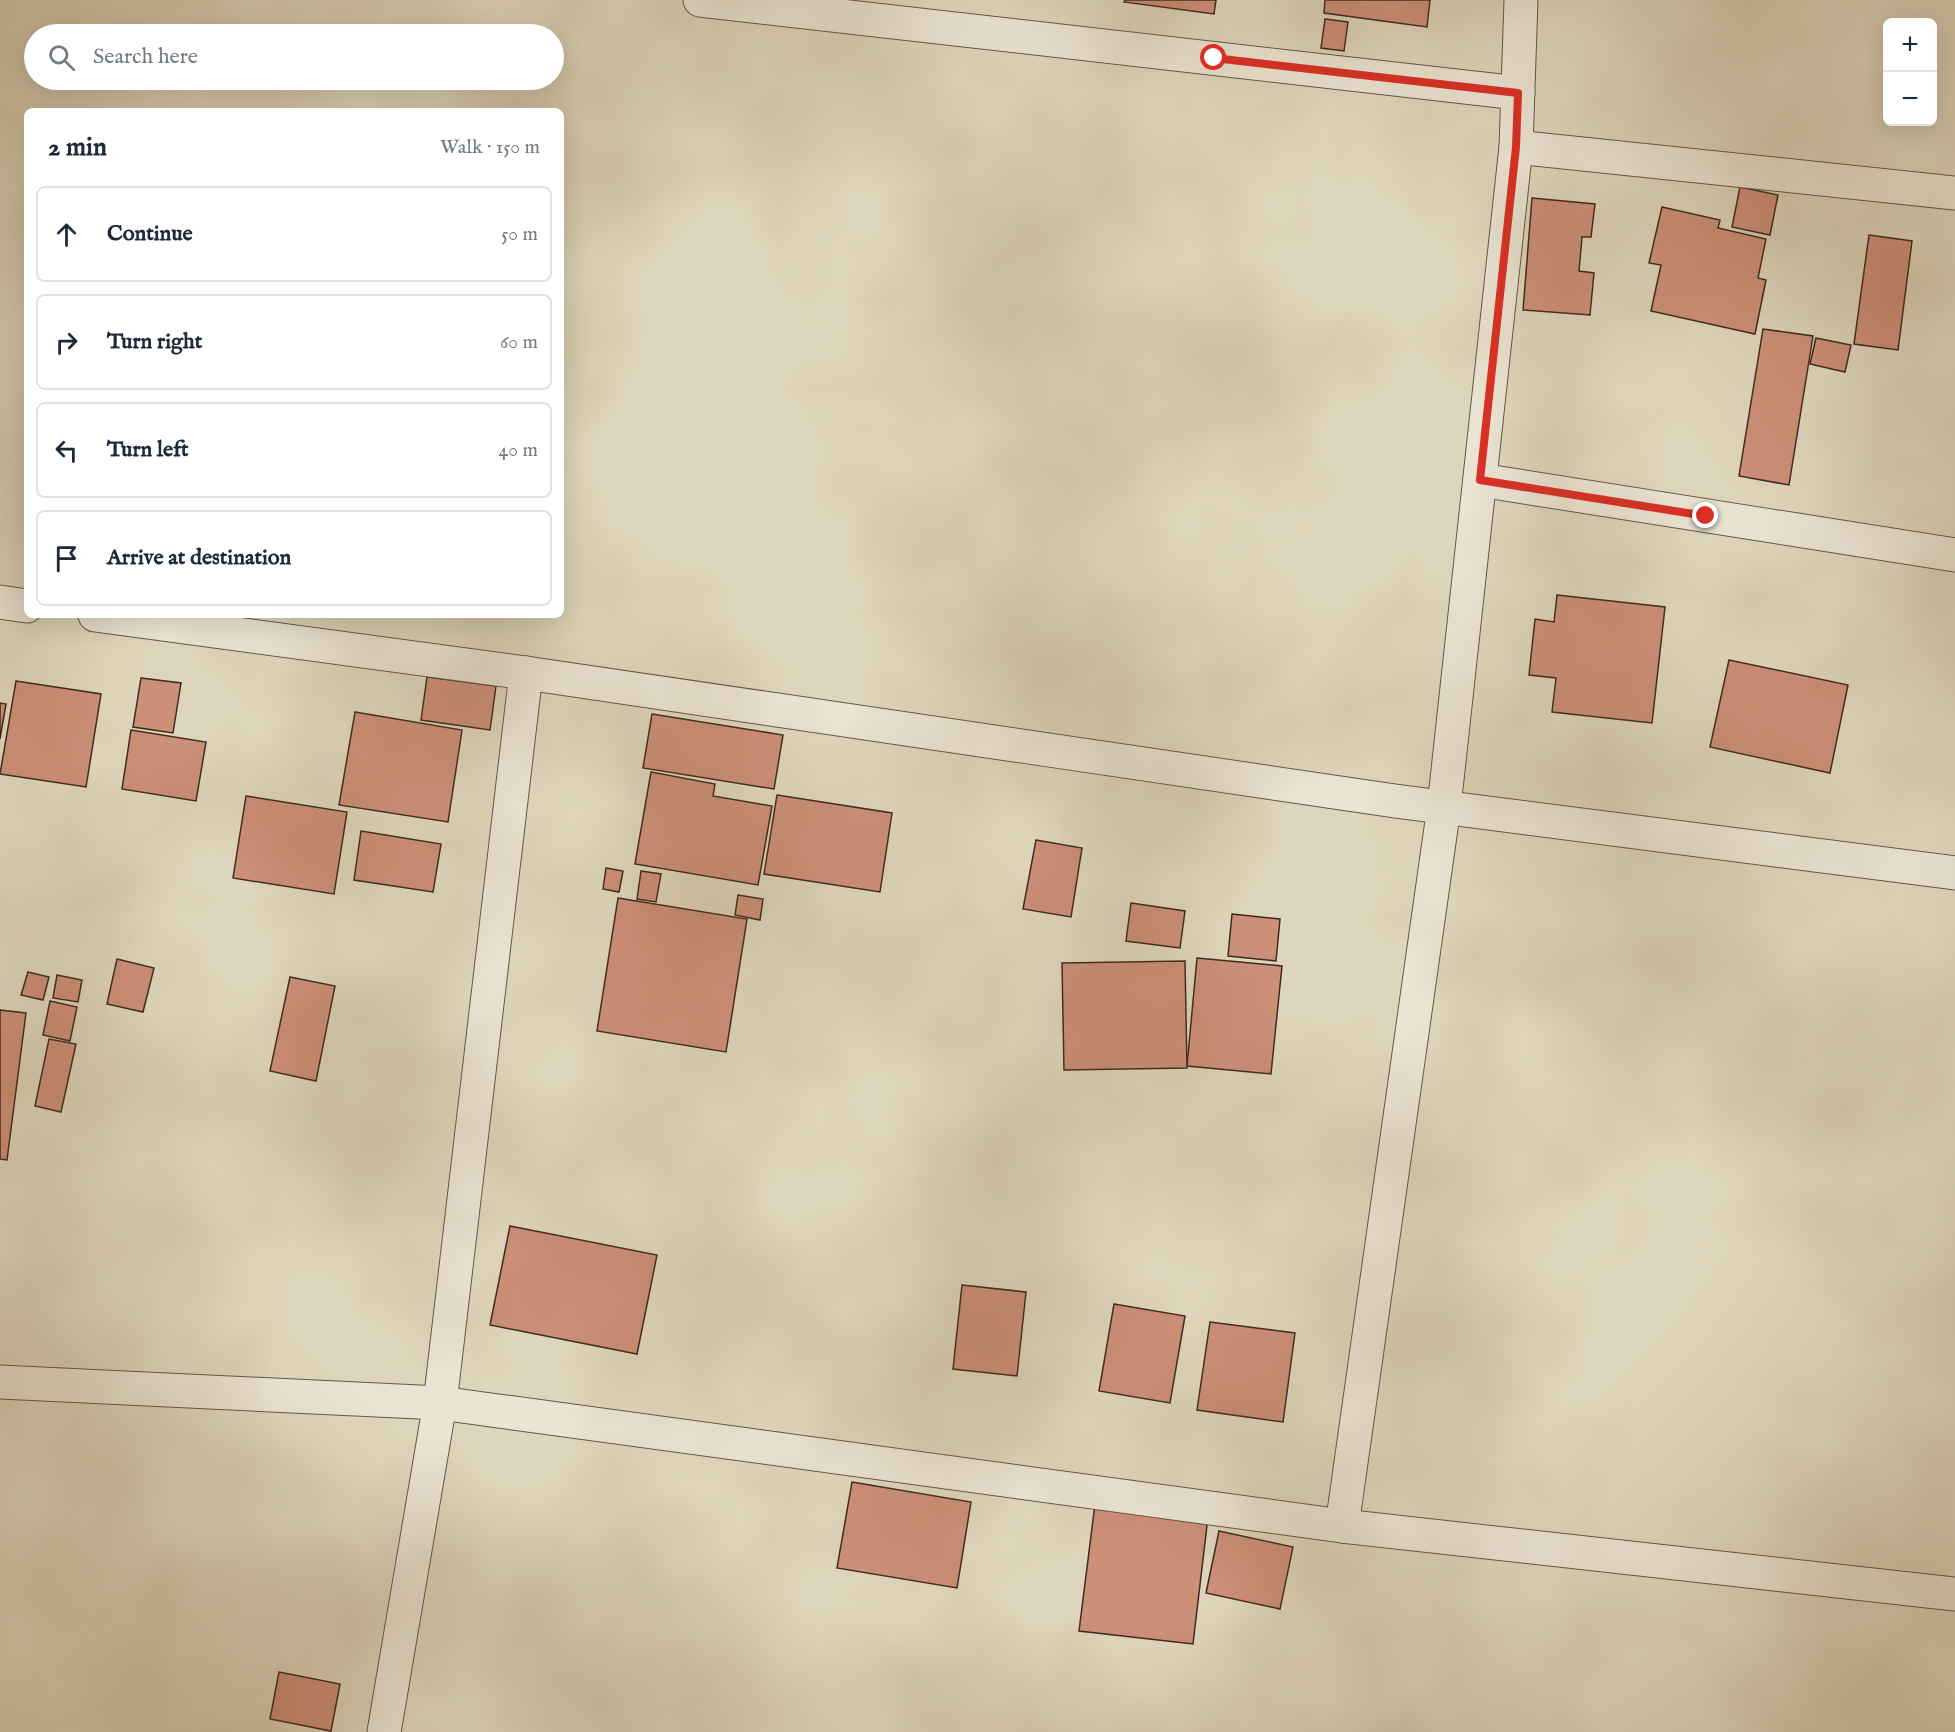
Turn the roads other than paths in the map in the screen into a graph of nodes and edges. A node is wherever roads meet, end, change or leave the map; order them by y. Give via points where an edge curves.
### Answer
1 (700, 0) edge
2 (1521, 0) edge
3 (1518, 93) junction
4 (1516, 147) junction
5 (1955, 193) edge
6 (1480, 480) junction
7 (1955, 555) edge
8 (0, 602) edge
9 (24, 606) edge
10 (117, 618) edge
11 (526, 673) junction
12 (1444, 807) junction
13 (1955, 873) edge
14 (0, 1382) edge
15 (440, 1403) junction
16 (1342, 1526) junction
17 (1955, 1594) edge
18 (384, 1732) edge

1 - 3 street
2 - 3 street
3 - 4 street
4 - 5 street
4 - 6 street
6 - 7 street
6 - 12 street
8 - 9 street
10 - 11 street
11 - 12 street
11 - 15 street
12 - 13 street
12 - 16 street
14 - 15 street
15 - 16 street
15 - 18 street
16 - 17 street

